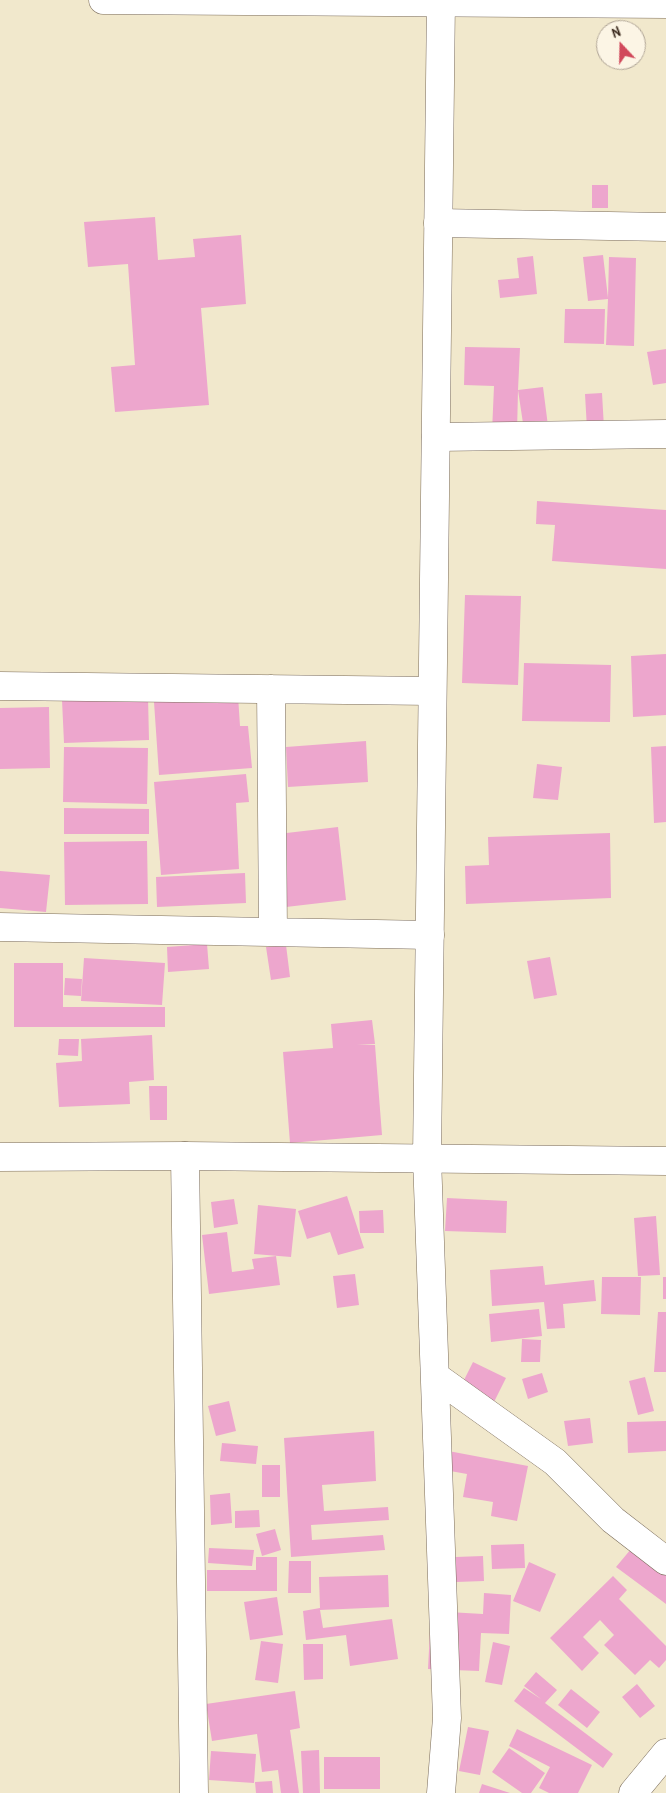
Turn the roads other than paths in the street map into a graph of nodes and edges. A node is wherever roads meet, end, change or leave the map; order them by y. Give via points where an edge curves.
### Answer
1 (103, 0) edge
2 (164, 1) edge
3 (441, 1) edge
4 (666, 4) edge
5 (438, 223) junction
6 (666, 226) edge
7 (666, 434) edge
8 (436, 436) junction
9 (0, 686) edge
10 (271, 689) junction
11 (432, 691) junction
12 (0, 927) edge
13 (273, 932) junction
14 (430, 934) junction
15 (0, 1156) edge
16 (185, 1156) junction
17 (427, 1158) junction
18 (666, 1161) edge
19 (435, 1376) junction
20 (666, 1561) edge
21 (666, 1754) edge
22 (194, 1793) edge
23 (441, 1793) edge
24 (633, 1793) edge

1 - 2 street
2 - 3 street
3 - 4 street
3 - 5 street
5 - 6 street
5 - 8 street
7 - 8 street
8 - 11 street
9 - 10 street
10 - 11 street
10 - 13 street
11 - 14 street
12 - 13 street
13 - 14 street
14 - 17 street
15 - 16 street
16 - 17 street
16 - 22 street
17 - 18 street
17 - 19 street
19 - 20 street via 555,1462 613,1520
19 - 23 street via 447,1718
21 - 24 street

